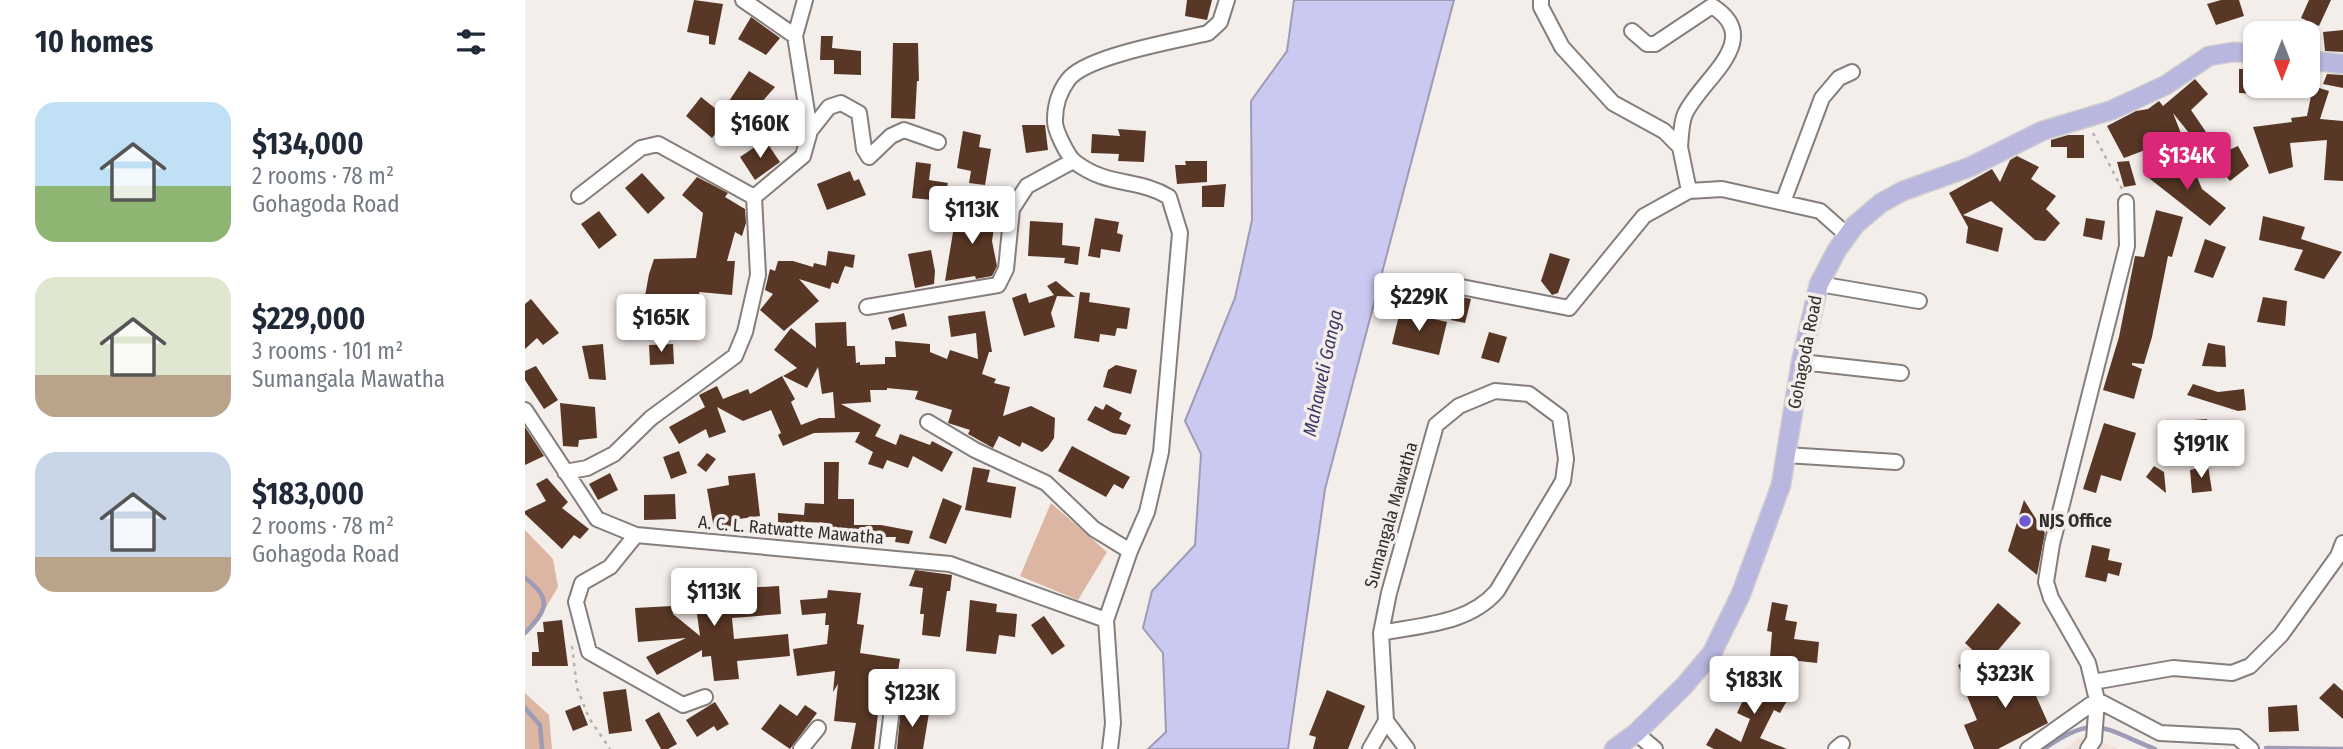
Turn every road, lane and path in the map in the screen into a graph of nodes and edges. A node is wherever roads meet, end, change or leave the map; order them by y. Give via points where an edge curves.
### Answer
1 (743, 0) edge
2 (805, 0) edge
3 (1227, 0) edge
4 (1541, 0) edge
5 (1632, 31) dead end
6 (795, 36) junction
7 (2243, 52) edge
8 (2321, 61) edge
9 (2343, 64) edge
10 (1852, 72) dead end
11 (2085, 117) junction
12 (810, 131) junction
13 (938, 142) dead end
14 (1680, 147) junction
15 (1073, 161) junction
16 (1689, 191) junction
17 (579, 195) dead end
18 (754, 197) junction
19 (1783, 202) junction
20 (2126, 202) joint
21 (1847, 235) junction
22 (1441, 283) dead end
23 (1819, 284) junction
24 (1919, 301) dead end
25 (867, 307) dead end
26 (1801, 362) junction
27 (1901, 373) dead end
28 (525, 410) edge
29 (928, 422) dead end
30 (1786, 455) junction
31 (1896, 462) dead end
32 (565, 472) junction
33 (636, 535) junction
34 (2343, 543) edge
35 (1130, 551) junction
36 (1106, 620) junction
37 (1381, 633) junction
38 (571, 638) dead end
39 (2093, 682) junction
40 (705, 697) dead end
41 (2098, 700) junction
42 (892, 709) dead end
43 (1386, 720) junction
44 (818, 728) dead end
45 (1636, 733) junction
46 (2091, 744) edge
47 (610, 749) edge
48 (801, 749) edge
49 (887, 749) edge
50 (1110, 749) edge
51 (1370, 749) edge
52 (1407, 749) edge
53 (1614, 749) edge
54 (1655, 749) edge
55 (2028, 749) edge
56 (2251, 749) edge

1 - 6 street
2 - 6 street
3 - 15 street via 1220,22 1207,33 1097,61 1069,79 1055,106 1054,126
4 - 14 street via 1562,47 1613,103 1664,131
5 - 14 street via 1647,44 1655,44 1711,6 1724,14 1734,31 1732,48 1684,115
6 - 12 street
7 - 11 main road, Gohagoda Road via 2209,56 2166,85
8 - 9 main road
10 - 19 street via 1839,78 1822,98
11 - 20 path
11 - 21 main road, Gohagoda Road via 1903,191 1872,210
12 - 13 street via 829,107 841,103 859,113 869,157 904,130
12 - 18 street via 803,156
14 - 16 street
15 - 25 street via 1027,186 1012,209 1006,269 998,285
15 - 35 street via 1104,179 1155,188 1169,197 1180,233 1161,453 1147,512
16 - 19 street via 1722,189
16 - 22 street via 1644,216 1569,308
17 - 18 street via 641,148 658,144
18 - 32 street via 758,275 735,356 651,418 614,454 587,468
19 - 21 street via 1820,211
20 - 39 street via 2127,246 2046,582 2088,663
21 - 23 main road, Gohagoda Road
23 - 24 street
23 - 26 main road, Gohagoda Road
26 - 27 street
26 - 30 main road, Gohagoda Road
28 - 32 street, A. C. L. Ratwatte Mawatha
29 - 35 street via 1047,483 1094,529
30 - 31 street
30 - 45 main road, Gohagoda Road via 1775,505 1741,594 1712,653
32 - 33 street, A. C. L. Ratwatte Mawatha via 597,519
33 - 36 street, A. C. L. Ratwatte Mawatha via 950,564
33 - 40 street via 610,566 582,583 576,602 589,652 683,705
34 - 39 street via 2281,635 2250,666 2232,673 2173,668
35 - 36 street
36 - 50 street
37 - 37 street, Sumangala Mawatha via 1436,425 1459,406 1495,391 1529,394 1560,417 1566,459 1563,481 1489,601 1459,618
37 - 43 street, Sumangala Mawatha
38 - 47 path via 577,688 589,718
39 - 41 street
41 - 46 street
41 - 55 street
41 - 56 street via 2159,733 2237,737
42 - 49 street
43 - 51 street
43 - 52 street
44 - 48 street
45 - 53 main road, Gohagoda Road
45 - 54 street

